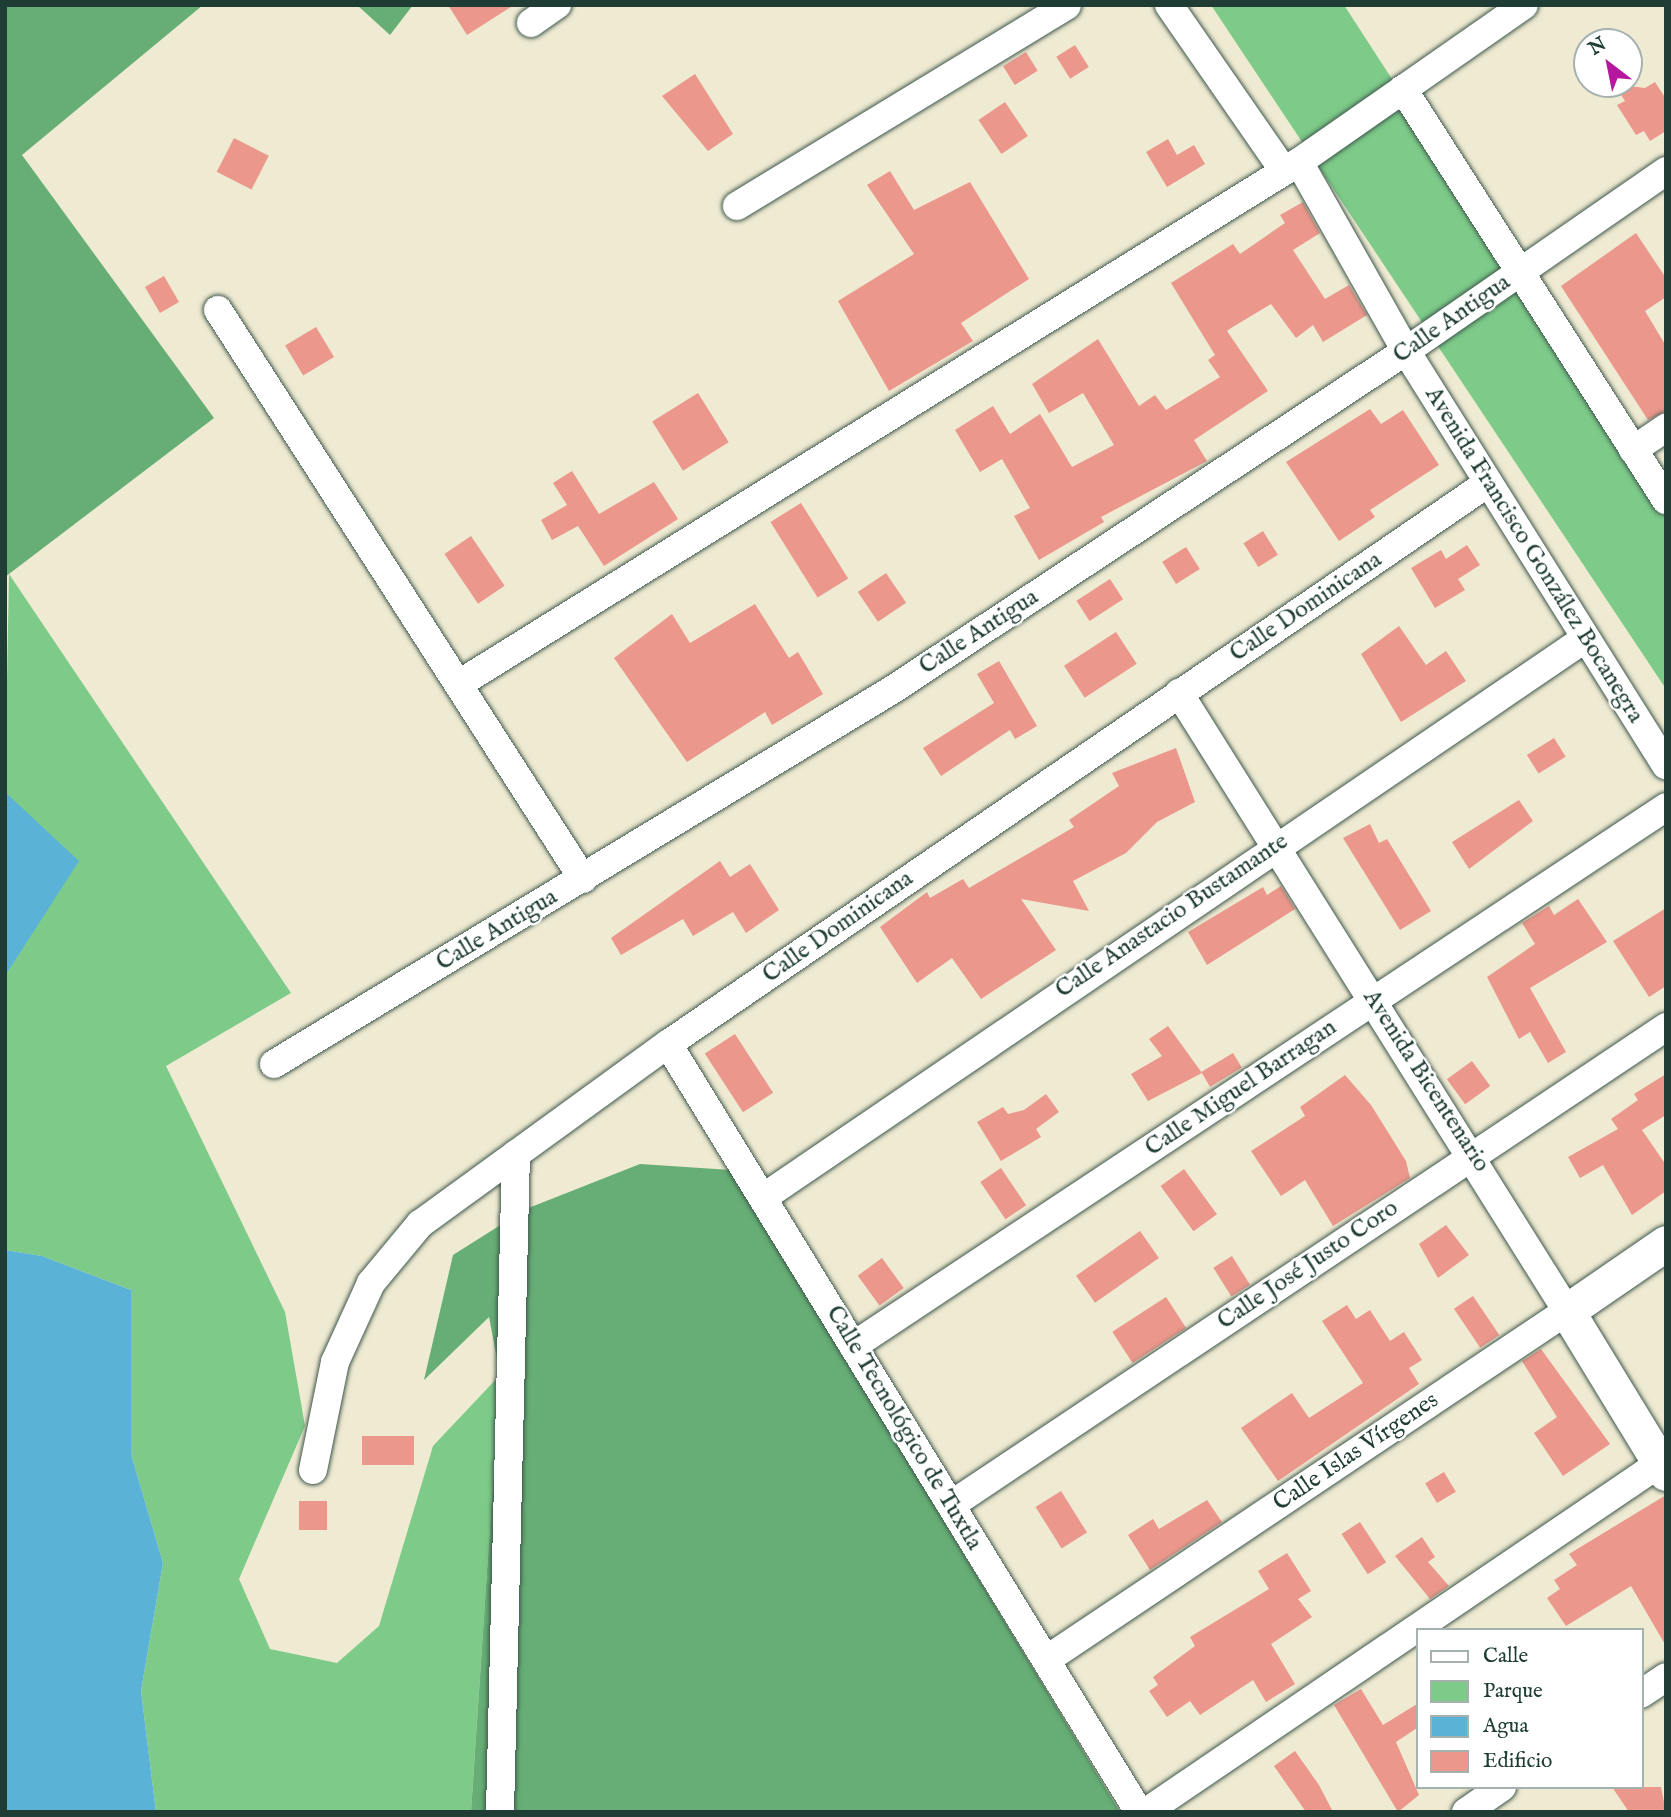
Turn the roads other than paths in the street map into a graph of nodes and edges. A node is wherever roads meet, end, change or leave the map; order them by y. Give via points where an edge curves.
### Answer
1 (557, 5) edge
2 (1067, 5) edge
3 (1169, 5) edge
4 (1524, 5) edge
5 (531, 23) dead end
6 (1403, 89) junction
7 (1291, 167) junction
8 (1666, 171) edge
9 (737, 205) dead end
10 (1520, 273) junction
11 (218, 310) dead end
12 (1406, 351) junction
13 (1666, 428) edge
14 (1633, 450) junction
15 (1488, 483) junction
16 (1666, 500) edge
17 (1583, 639) junction
18 (462, 682) junction
19 (1179, 693) junction
20 (1666, 765) edge
21 (1666, 807) edge
22 (1277, 844) junction
23 (583, 879) junction
24 (1373, 1000) junction
25 (1666, 1027) edge
26 (668, 1044) junction
27 (274, 1064) dead end
28 (1473, 1153) junction
29 (516, 1154) junction
30 (764, 1197) junction
31 (1666, 1243) edge
32 (1567, 1311) junction
33 (853, 1346) junction
34 (1664, 1465) edge
35 (313, 1470) dead end
36 (951, 1505) junction
37 (1421, 1628) edge
38 (1416, 1631) edge
39 (1046, 1660) junction
40 (1666, 1678) edge
41 (1643, 1693) edge
42 (1499, 1789) edge
43 (500, 1812) edge
44 (1139, 1812) edge
45 (1146, 1812) edge
46 (1466, 1812) edge

1 - 5 street
2 - 9 street
3 - 7 street, Avenida Francisco González Bocanegra
4 - 6 street
6 - 7 street
6 - 10 street
7 - 12 street, Avenida Francisco González Bocanegra
7 - 18 street
8 - 10 street, Calle Antigua
10 - 12 street, Calle Antigua
10 - 14 street
11 - 18 street
12 - 15 street, Avenida Francisco González Bocanegra
12 - 23 street, Calle Antigua via 892,690
13 - 14 street
14 - 16 street
15 - 17 street, Avenida Francisco González Bocanegra
15 - 19 street, Calle Dominicana
17 - 20 street, Avenida Francisco González Bocanegra
17 - 22 street, Calle Anastacio Bustamante
18 - 23 street
19 - 22 street, Avenida Bicentenario
19 - 26 street, Calle Dominicana
21 - 24 street, Calle Miguel Barragan
22 - 24 street, Avenida Bicentenario
22 - 30 street, Calle Anastacio Bustamante
23 - 27 street, Calle Antigua
24 - 28 street, Avenida Bicentenario
24 - 33 street, Calle Miguel Barragan
25 - 28 street, Calle José Justo Coro
26 - 29 street, Calle Dominicana
26 - 30 street, Calle Tecnológico de Tuxtla
28 - 32 street, Avenida Bicentenario
28 - 36 street, Calle José Justo Coro
29 - 35 street, Calle Dominicana via 419,1224 371,1283 335,1362
29 - 43 street
30 - 33 street, Calle Tecnológico de Tuxtla
31 - 32 street, Calle Islas Vírgenes
32 - 34 street, Avenida Bicentenario
32 - 39 street, Calle Islas Vírgenes
33 - 36 street, Calle Tecnológico de Tuxtla
34 - 37 street
36 - 39 street, Calle Tecnológico de Tuxtla
38 - 45 street
39 - 44 street, Calle Tecnológico de Tuxtla
40 - 41 street
42 - 46 street

